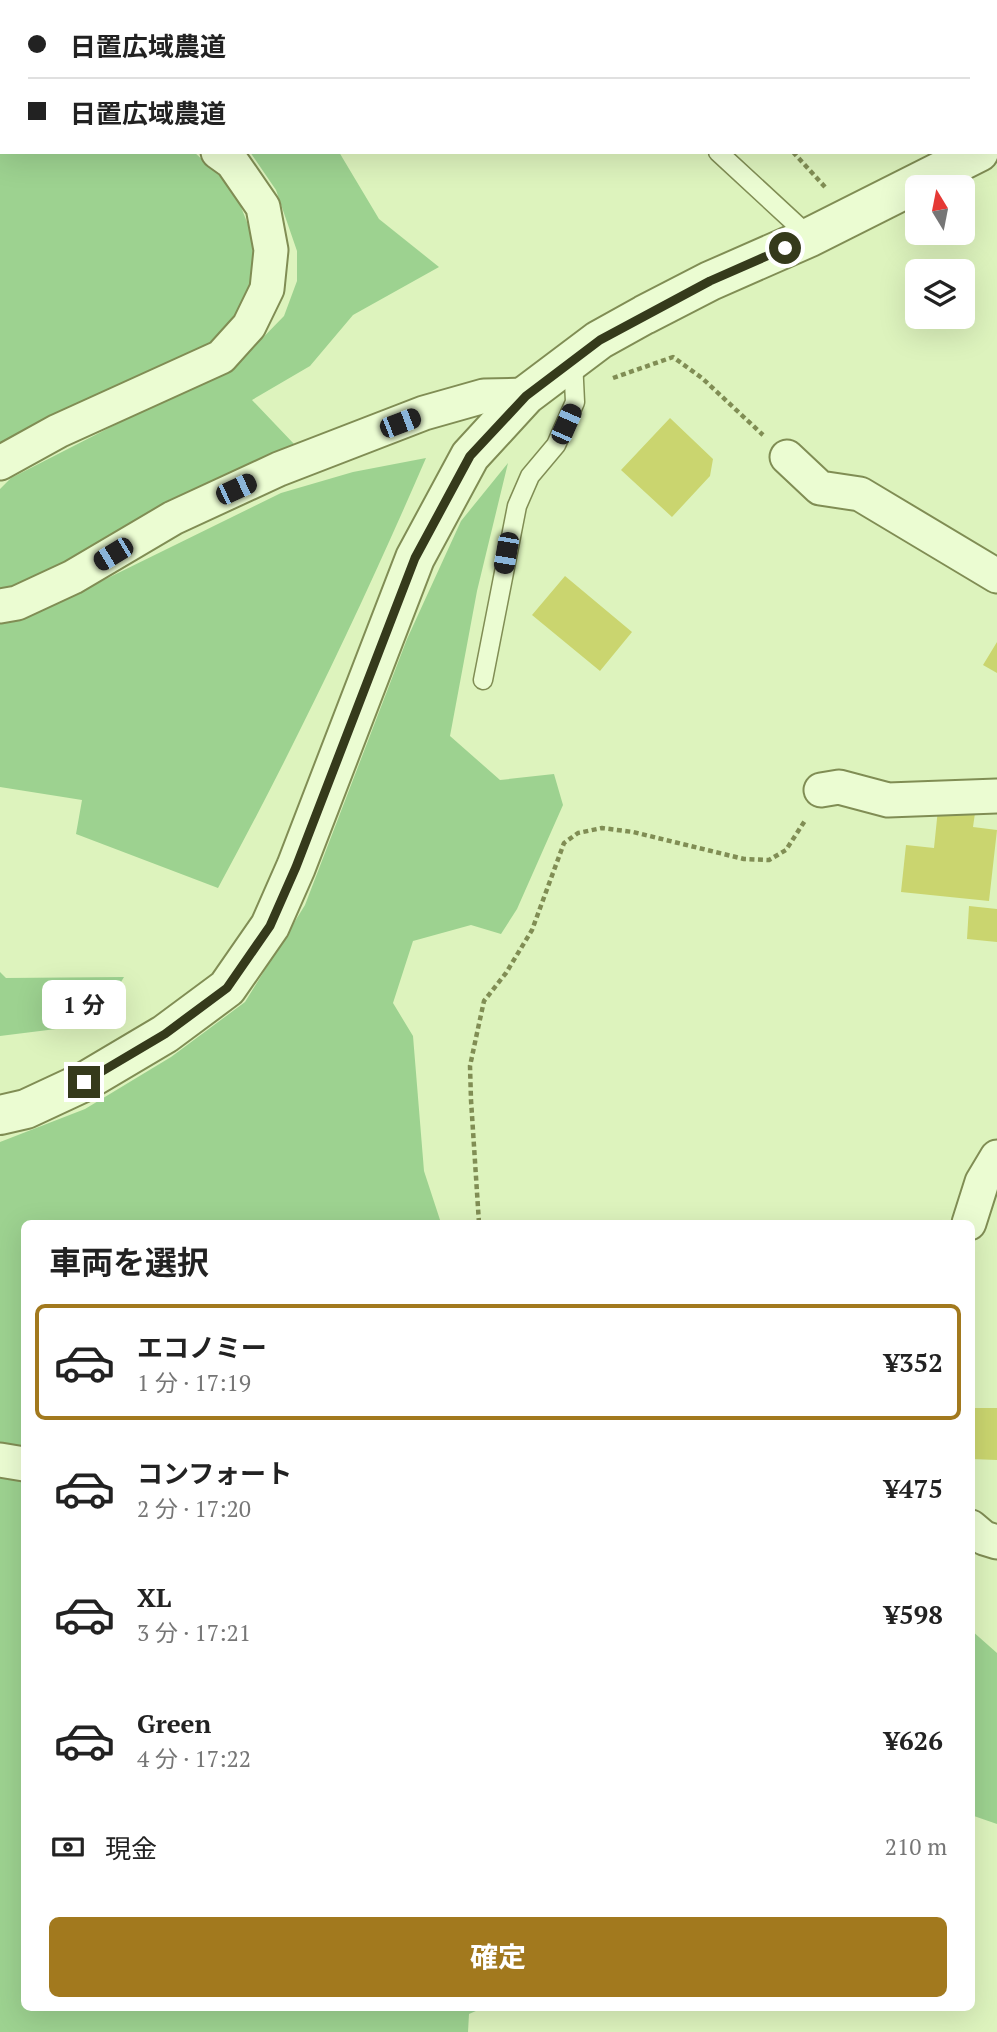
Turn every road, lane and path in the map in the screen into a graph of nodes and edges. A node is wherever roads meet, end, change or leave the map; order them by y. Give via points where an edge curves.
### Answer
1 (221, 154) edge
2 (720, 154) edge
3 (795, 154) edge
4 (975, 154) edge
5 (852, 216) junction
6 (810, 237) junction
7 (573, 360) junction
8 (526, 396) junction
9 (787, 457) joint
10 (0, 463) edge
11 (997, 576) edge
12 (0, 606) edge
13 (483, 680) dead end
14 (821, 790) joint
15 (997, 796) edge
16 (0, 1115) edge
17 (997, 1157) edge
18 (479, 1220) edge
19 (970, 1220) edge
20 (0, 1461) edge
21 (21, 1464) edge
22 (975, 1530) edge
23 (997, 1542) edge

1 - 10 street via 232,162 263,207 271,250 267,289 249,326 221,357 58,431
2 - 6 lane
3 - 5 path
4 - 5 street
5 - 6 street
6 - 7 street via 688,292
7 - 8 street
7 - 9 path via 607,381 673,357
7 - 13 lane via 575,402 556,445 530,476 517,506
8 - 12 street via 484,396 424,413 279,469 173,518 73,577
8 - 16 street via 470,456 415,558 296,867 270,926 227,988 165,1034 84,1082 26,1109
9 - 11 street via 820,488 860,494
14 - 15 street via 839,787 888,800
14 - 18 path via 786,850 769,860 744,859 602,828 578,833 564,843 532,930 484,1001 470,1066
17 - 19 street via 982,1182
20 - 21 street
22 - 23 street

